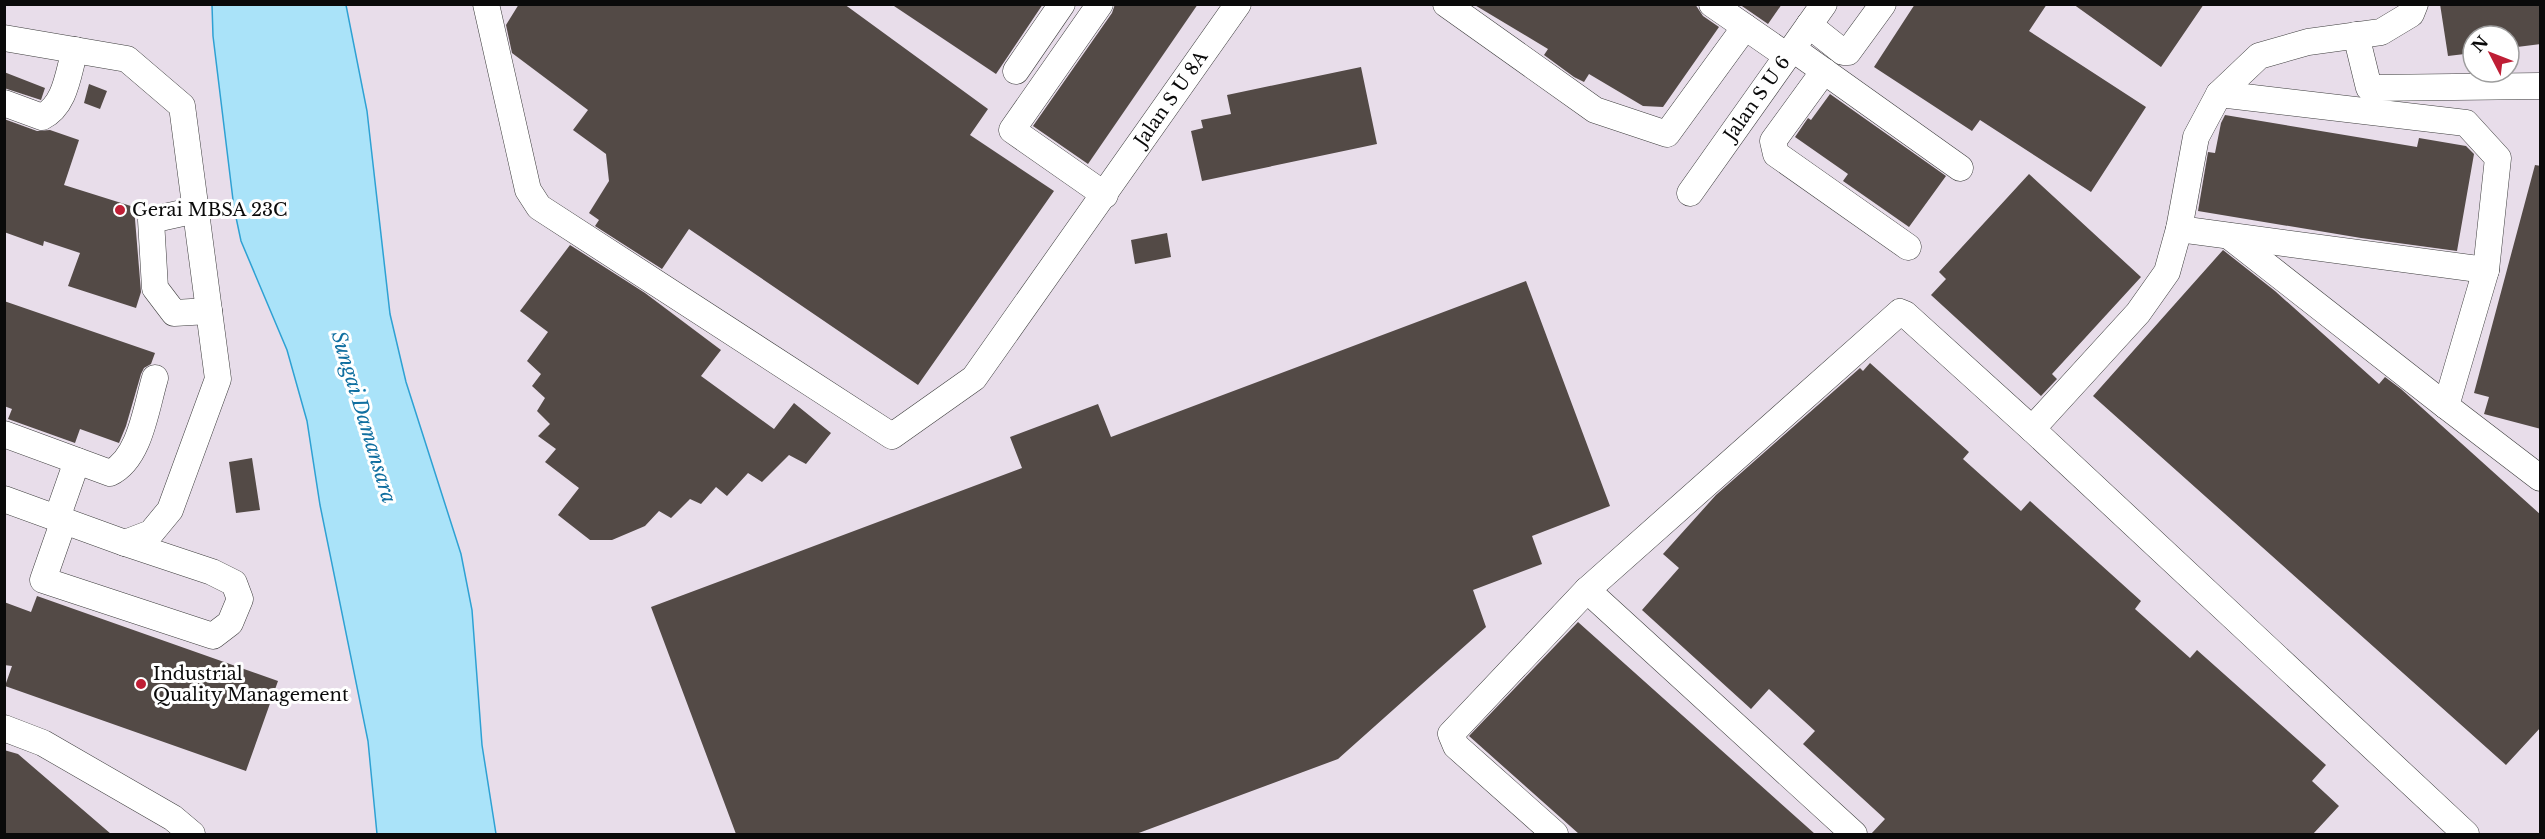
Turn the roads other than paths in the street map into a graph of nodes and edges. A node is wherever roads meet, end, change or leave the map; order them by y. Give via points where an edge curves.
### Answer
1 (486, 4) edge
2 (1062, 4) edge
3 (1100, 4) edge
4 (1238, 4) edge
5 (1446, 4) edge
6 (1712, 4) edge
7 (1883, 4) edge
8 (2415, 4) edge
9 (1816, 15) edge
10 (1745, 27) junction
11 (2355, 35) junction
12 (4, 38) edge
13 (75, 50) junction
14 (1790, 52) junction
15 (1016, 71) dead end
16 (1824, 71) junction
17 (2541, 86) edge
18 (2218, 94) junction
19 (2369, 100) junction
20 (4, 103) edge
21 (1960, 168) dead end
22 (1690, 194) dead end
23 (1105, 195) junction
24 (196, 210) junction
25 (2179, 229) junction
26 (2229, 236) junction
27 (1908, 247) dead end
28 (2486, 270) junction
29 (209, 311) junction
30 (155, 378) dead end
31 (2446, 406) junction
32 (2032, 429) junction
33 (4, 434) edge
34 (77, 461) junction
35 (2541, 478) edge
36 (4, 499) edge
37 (60, 519) junction
38 (125, 543) junction
39 (1587, 590) junction
40 (4, 729) edge
41 (166, 826) edge
42 (192, 834) edge
43 (1555, 834) edge
44 (1854, 834) edge
45 (2466, 834) edge

1 - 23 street, Jalan S U 8A via 528,190 539,207 892,436 974,378
2 - 15 street
3 - 23 street via 1012,130
4 - 23 street, Jalan S U 8A
5 - 10 street via 1595,110 1667,134
6 - 10 street
7 - 9 street via 1848,52 1842,52
8 - 11 street via 2411,14 2381,32
9 - 14 street, Jalan S U 6
10 - 14 street
11 - 18 street via 2308,42 2259,56
11 - 19 street
12 - 13 street
13 - 20 street via 60,101 51,112 42,117
13 - 24 street via 127,59 182,106
14 - 16 street
14 - 22 street, Jalan S U 6
16 - 21 street
16 - 27 street via 1773,141 1776,154
17 - 19 street
18 - 19 street
18 - 25 street via 2196,137
19 - 28 street via 2466,123 2498,159
24 - 29 street
24 - 29 street via 151,220 155,288 174,314
25 - 26 street
25 - 32 street via 2167,272 2138,313
26 - 28 street
26 - 31 street
28 - 31 street
29 - 38 street via 218,379 170,510 151,533
30 - 34 street via 133,451 121,467 110,473
31 - 35 street
32 - 39 street via 1900,312
32 - 45 street
33 - 34 street
34 - 37 street
36 - 37 street
37 - 38 street
37 - 38 street via 43,580 213,636 230,623 240,599 234,583
39 - 43 street via 1451,734 1456,746
39 - 44 street
40 - 41 street via 43,743
41 - 42 street

